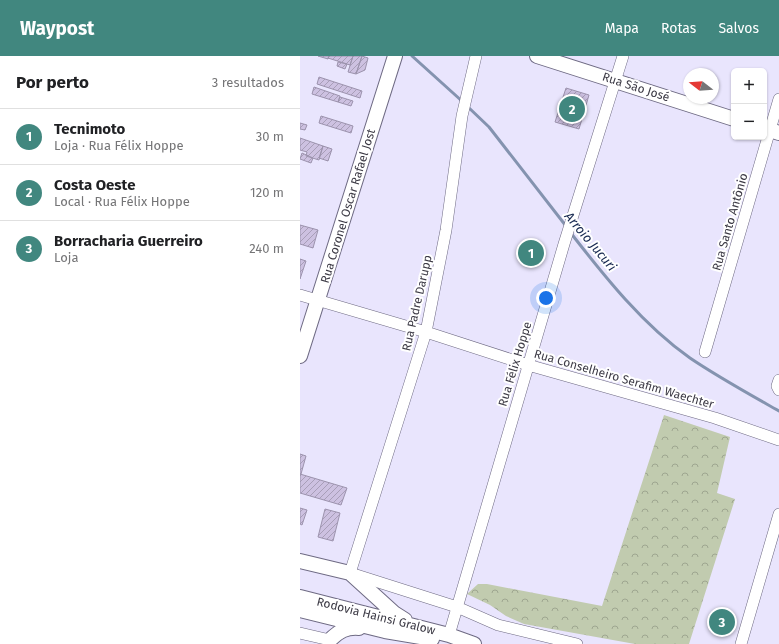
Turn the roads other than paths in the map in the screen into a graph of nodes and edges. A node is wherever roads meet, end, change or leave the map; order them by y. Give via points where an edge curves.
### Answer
1 (395, 56) edge
2 (476, 56) edge
3 (537, 56) edge
4 (623, 56) edge
5 (615, 80) junction
6 (779, 99) edge
7 (731, 118) edge
8 (771, 131) edge
9 (300, 295) edge
10 (318, 301) junction
11 (426, 332) junction
12 (705, 352) dead end
13 (300, 356) edge
14 (528, 365) junction
15 (779, 380) edge
16 (779, 390) edge
17 (779, 440) edge
18 (779, 514) edge
19 (300, 561) edge
20 (350, 573) junction
21 (300, 597) edge
22 (457, 607) junction
23 (300, 610) edge
24 (335, 619) junction
25 (300, 633) edge
26 (397, 633) junction
27 (443, 634) junction
28 (329, 642) edge
29 (468, 644) edge
30 (474, 644) edge
31 (577, 644) edge
32 (741, 644) edge

1 - 10 main road, Rua Coronel Oscar Rafael Jost
2 - 11 street, Rua Padre Darupp via 462,116 446,230
3 - 5 main road, Rua São José
4 - 5 street, Rua Félix Hoppe
5 - 7 main road, Rua São José
5 - 14 street, Rua Félix Hoppe
6 - 8 street, Rua Santo Antônio
8 - 12 street, Rua Santo Antônio
9 - 10 street, Rua Conselheiro Serafim Waechter
10 - 11 street, Rua Conselheiro Serafim Waechter
10 - 13 main road, Rua Coronel Oscar Rafael Jost
11 - 14 street, Rua Conselheiro Serafim Waechter
11 - 20 street, Rua Padre Darupp
14 - 17 street, Rua Conselheiro Serafim Waechter via 715,418
14 - 22 street, Rua Félix Hoppe
15 - 16 street
18 - 32 street
19 - 20 main road
20 - 22 street
20 - 27 main road via 394,614
21 - 27 main road, Rodovia Hainsi Gralow
22 - 27 street, Rua Félix Hoppe
22 - 31 street via 498,625
23 - 24 main road, Rodovia Hainsi Gralow
24 - 26 main road, Rodovia Hainsi Gralow
24 - 28 street
25 - 28 street
26 - 28 main road via 348,628 341,630
26 - 29 main road, Rodovia Hainsi Gralow
27 - 30 main road, Rodovia Hainsi Gralow

